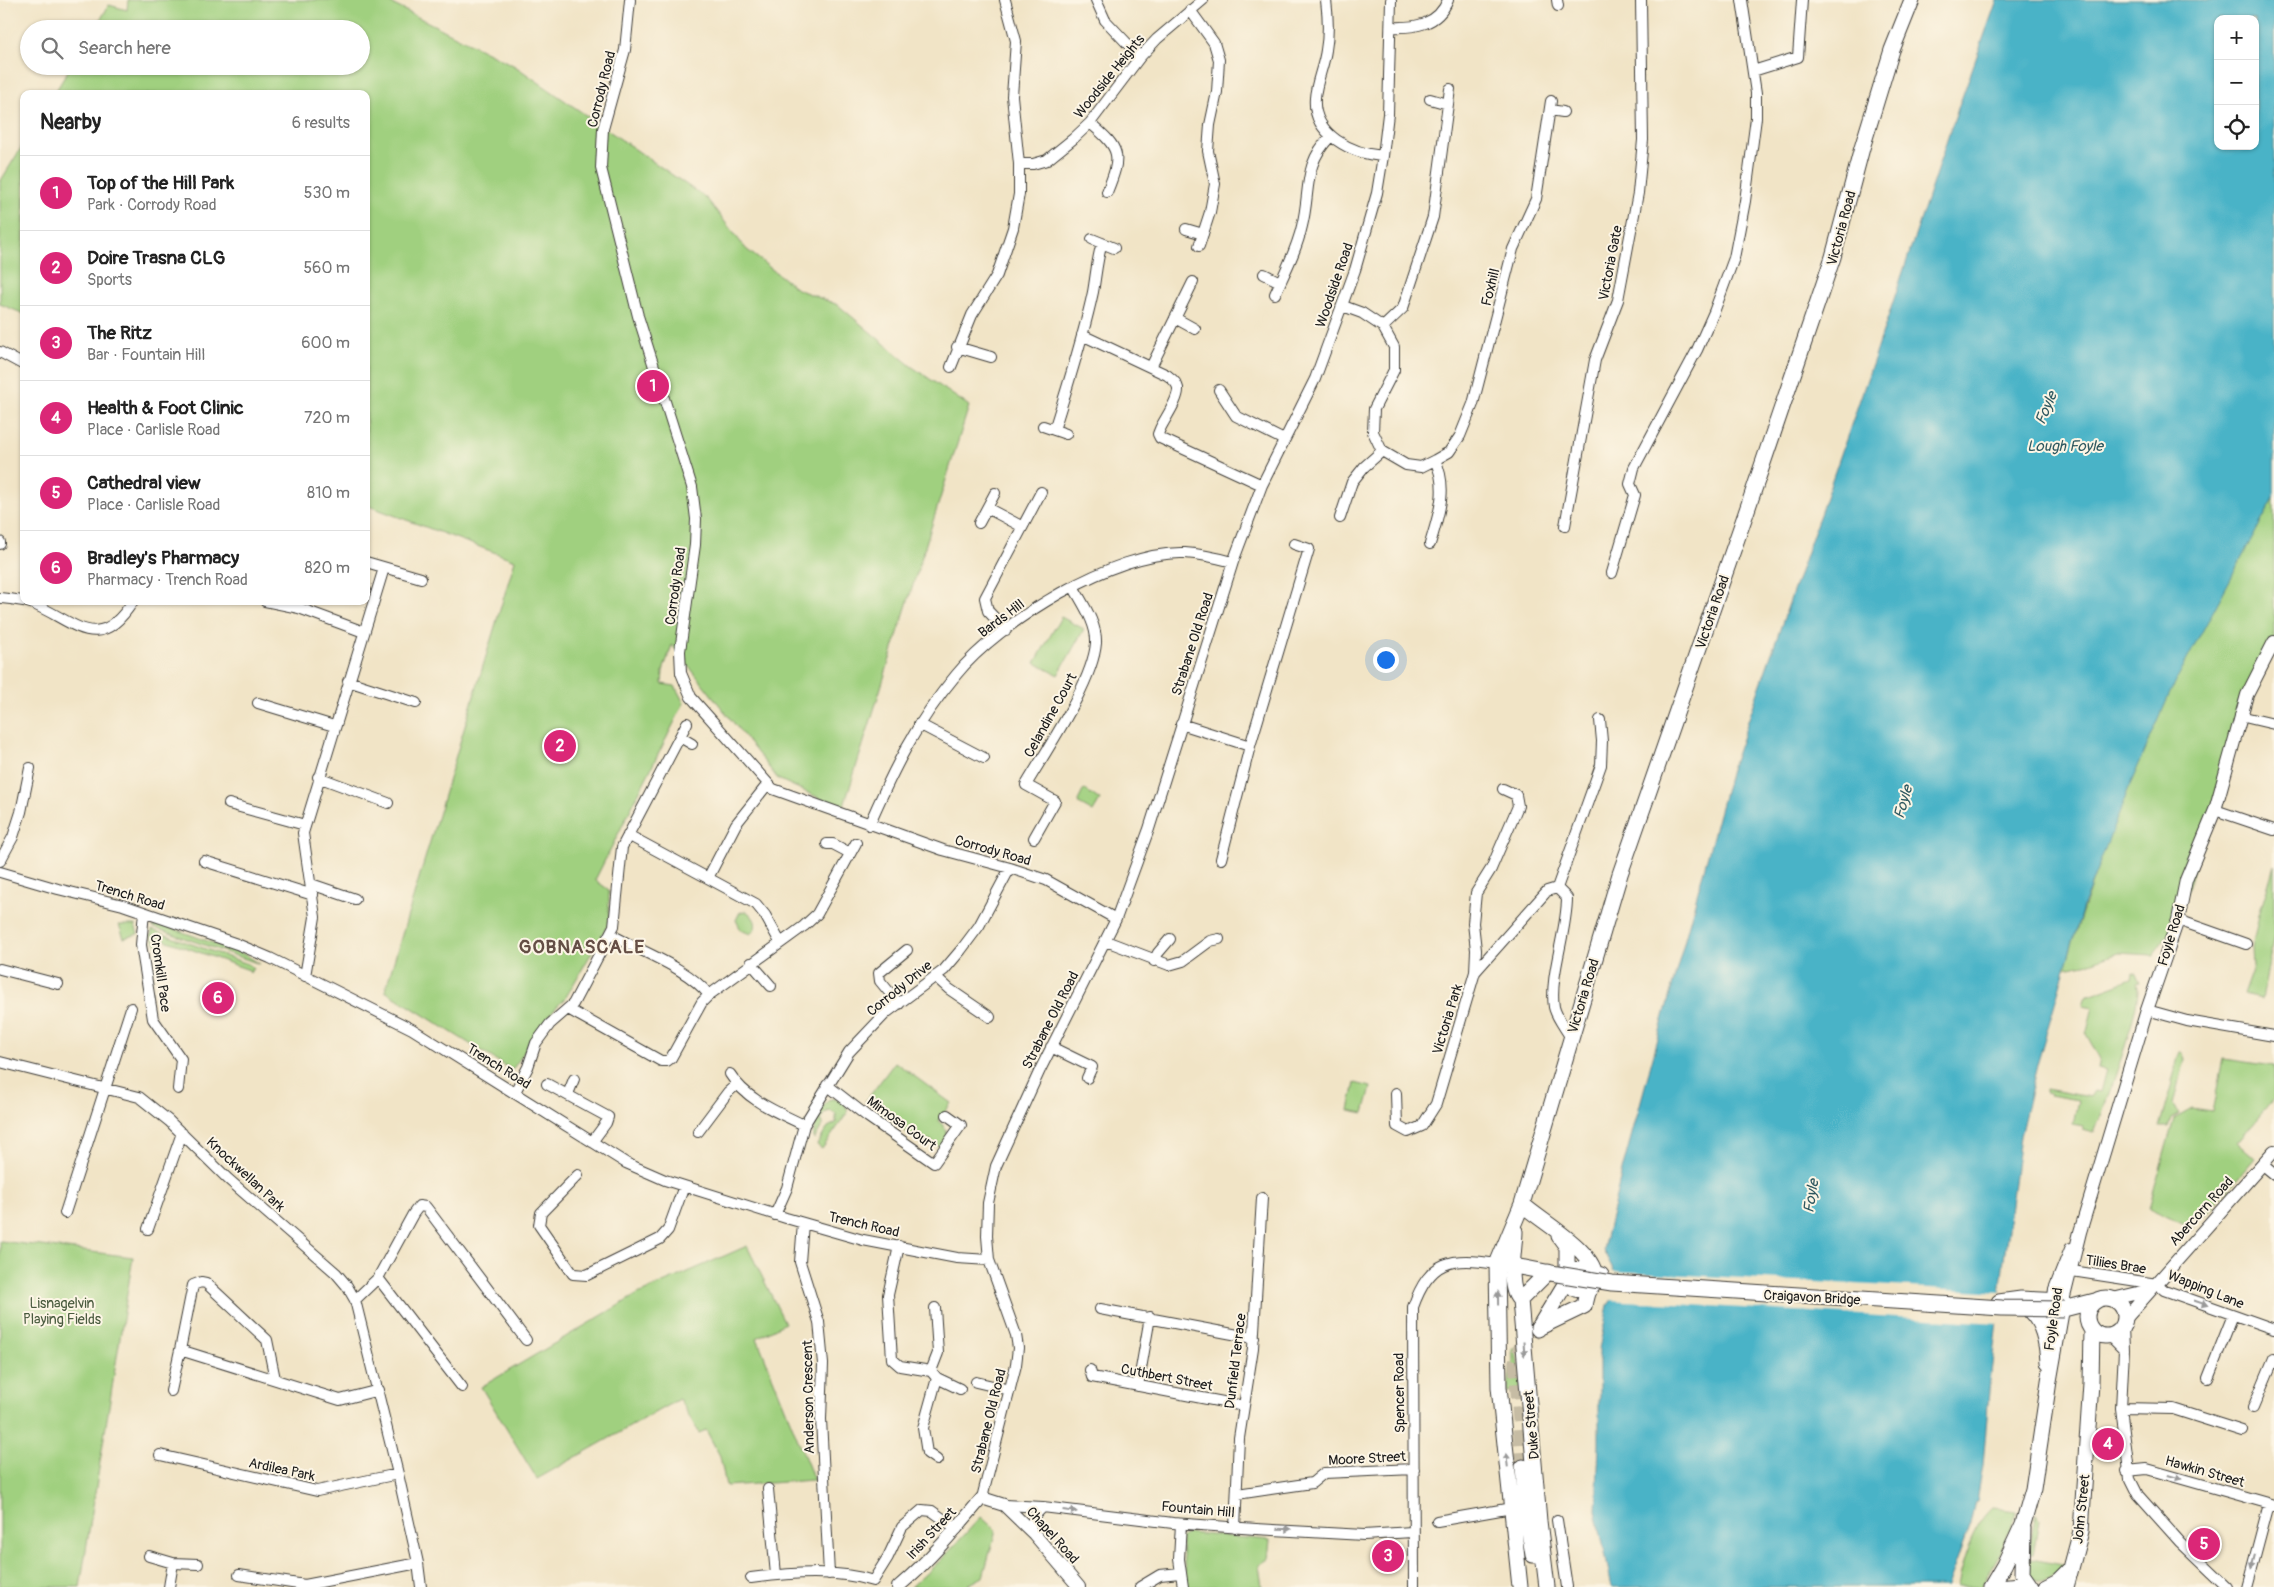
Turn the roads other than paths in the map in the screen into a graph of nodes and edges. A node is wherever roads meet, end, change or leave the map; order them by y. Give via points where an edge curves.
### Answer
1 (630, 0) edge
2 (1004, 0) edge
3 (1096, 0) edge
4 (1203, 0) edge
5 (1326, 0) edge
6 (1391, 0) edge
7 (1448, 0) edge
8 (1642, 0) edge
9 (1742, 0) edge
10 (1802, 0) edge
11 (1912, 0) edge
12 (1190, 10) junction
13 (1391, 27) junction
14 (1140, 57) junction
15 (1753, 71) junction
16 (1450, 89) dead end
17 (1430, 99) dead end
18 (1448, 104) junction
19 (1563, 112) dead end
20 (1090, 123) junction
21 (1331, 136) junction
22 (1383, 156) junction
23 (1019, 164) junction
24 (1112, 190) dead end
25 (1186, 229) dead end
26 (1203, 234) junction
27 (1199, 246) dead end
28 (1114, 248) dead end
29 (1264, 274) dead end
30 (1193, 282) dead end
31 (1280, 282) junction
32 (1275, 294) dead end
33 (1343, 306) junction
34 (1175, 318) junction
35 (1383, 327) junction
36 (1195, 329) dead end
37 (1082, 335) junction
38 (957, 347) junction
39 (0, 352) edge
40 (990, 358) dead end
41 (20, 363) edge
42 (1151, 366) junction
43 (951, 367) dead end
44 (1219, 390) dead end
45 (1043, 426) dead end
46 (1054, 430) junction
47 (1066, 434) dead end
48 (1284, 440) junction
49 (1382, 451) junction
50 (1435, 460) junction
51 (1262, 485) junction
52 (1041, 492) dead end
53 (995, 493) dead end
54 (987, 508) junction
55 (1340, 518) dead end
56 (979, 523) dead end
57 (1021, 526) junction
58 (1565, 526) dead end
59 (1294, 544) dead end
60 (1430, 544) dead end
61 (1233, 562) junction
62 (370, 563) edge
63 (384, 568) junction
64 (1612, 573) dead end
65 (421, 578) dead end
66 (1073, 586) junction
67 (0, 598) edge
68 (20, 601) edge
69 (34, 605) edge
70 (131, 605) edge
71 (284, 605) edge
72 (1006, 630) junction
73 (364, 632) junction
74 (2274, 642) edge
75 (348, 681) junction
76 (258, 703) dead end
77 (416, 703) dead end
78 (2240, 716) junction
79 (1600, 720) dead end
80 (687, 723) dead end
81 (919, 724) junction
82 (1181, 724) junction
83 (2274, 724) edge
84 (334, 726) junction
85 (680, 737) junction
86 (692, 744) dead end
87 (1250, 746) junction
88 (984, 758) dead end
89 (30, 768) dead end
90 (318, 777) junction
91 (767, 785) junction
92 (1504, 789) dead end
93 (388, 803) dead end
94 (229, 804) dead end
95 (2215, 810) junction
96 (869, 824) junction
97 (305, 825) junction
98 (2274, 830) edge
99 (628, 835) junction
100 (1034, 838) dead end
101 (856, 843) dead end
102 (827, 844) dead end
103 (850, 853) junction
104 (1221, 859) dead end
105 (0, 861) edge
106 (204, 861) dead end
107 (1010, 868) junction
108 (0, 872) edge
109 (708, 878) junction
110 (311, 884) junction
111 (1557, 888) junction
112 (313, 895) junction
113 (355, 899) dead end
114 (144, 912) junction
115 (1116, 920) junction
116 (2178, 920) junction
117 (610, 934) junction
118 (1170, 939) dead end
119 (1219, 939) dead end
120 (1106, 941) junction
121 (780, 942) junction
122 (2246, 944) dead end
123 (907, 950) dead end
124 (1154, 961) junction
125 (751, 963) junction
126 (0, 969) edge
127 (1475, 972) junction
128 (305, 976) junction
129 (936, 976) junction
130 (58, 984) dead end
131 (772, 986) dead end
132 (709, 994) junction
133 (899, 1004) junction
134 (131, 1008) dead end
135 (568, 1009) junction
136 (2146, 1010) junction
137 (990, 1017) dead end
138 (2274, 1036) edge
139 (1571, 1038) junction
140 (1051, 1047) junction
141 (0, 1062) edge
142 (730, 1074) dead end
143 (1087, 1078) dead end
144 (574, 1079) dead end
145 (547, 1084) dead end
146 (736, 1085) junction
147 (827, 1085) junction
148 (105, 1088) junction
149 (178, 1089) dead end
150 (515, 1092) junction
151 (1396, 1093) dead end
152 (568, 1094) junction
153 (947, 1115) dead end
154 (804, 1125) junction
155 (698, 1132) dead end
156 (182, 1133) junction
157 (592, 1142) junction
158 (2274, 1151) edge
159 (2262, 1165) junction
160 (2274, 1174) edge
161 (578, 1175) dead end
162 (684, 1186) junction
163 (1262, 1198) dead end
164 (1522, 1204) junction
165 (65, 1213) dead end
166 (775, 1215) junction
167 (803, 1223) junction
168 (148, 1229) dead end
169 (1556, 1230) junction
170 (2080, 1232) junction
171 (899, 1246) junction
172 (989, 1260) junction
173 (1505, 1264) junction
174 (2072, 1271) junction
175 (1549, 1272) junction
176 (1594, 1272) junction
177 (378, 1278) junction
178 (1567, 1278) junction
179 (2153, 1287) junction
180 (1588, 1291) junction
181 (2113, 1299) junction
182 (355, 1300) junction
183 (1520, 1300) junction
184 (2096, 1300) junction
185 (2033, 1305) junction
186 (2059, 1305) junction
187 (935, 1308) dead end
188 (1100, 1309) dead end
189 (2233, 1315) junction
190 (1150, 1317) junction
191 (2124, 1322) junction
192 (2090, 1327) junction
193 (2274, 1329) edge
194 (2109, 1336) junction
195 (1254, 1338) junction
196 (526, 1340) dead end
197 (2047, 1348) junction
198 (180, 1350) junction
199 (2124, 1350) junction
200 (2274, 1358) edge
201 (2092, 1361) junction
202 (1090, 1370) dead end
203 (934, 1374) junction
204 (2208, 1378) dead end
205 (276, 1379) junction
206 (2049, 1381) junction
207 (976, 1382) dead end
208 (1138, 1386) junction
209 (462, 1387) dead end
210 (960, 1389) dead end
211 (379, 1390) junction
212 (1010, 1390) junction
213 (171, 1391) dead end
214 (1244, 1406) junction
215 (2121, 1408) junction
216 (2253, 1408) dead end
217 (2242, 1431) dead end
218 (160, 1455) dead end
219 (937, 1460) dead end
220 (1523, 1467) tunnel mouth
221 (1414, 1469) junction
222 (2127, 1471) junction
223 (398, 1474) junction
224 (768, 1489) dead end
225 (1237, 1494) junction
226 (982, 1498) junction
227 (2271, 1504) edge
228 (1004, 1505) junction
229 (1042, 1507) junction
230 (1512, 1508) junction
231 (1527, 1518) junction
232 (1557, 1520) dead end
233 (1437, 1521) dead end
234 (1181, 1524) junction
235 (2023, 1524) junction
236 (1029, 1528) junction
237 (1235, 1528) junction
238 (957, 1529) junction
239 (1412, 1532) junction
240 (149, 1556) dead end
241 (173, 1563) junction
242 (418, 1563) junction
243 (198, 1564) dead end
244 (2072, 1567) junction
245 (1180, 1573) junction
246 (829, 1574) junction
247 (239, 1575) dead end
248 (776, 1575) junction
249 (751, 1578) dead end
250 (170, 1587) edge
251 (421, 1587) edge
252 (898, 1587) edge
253 (1079, 1587) edge
254 (1140, 1587) edge
255 (1183, 1587) edge
256 (1414, 1587) edge
257 (1521, 1587) edge
258 (1545, 1587) edge
259 (1567, 1587) edge
260 (1991, 1587) edge
261 (2000, 1587) edge
262 (2031, 1587) edge
263 (2046, 1587) edge
264 (2066, 1587) edge
265 (2227, 1587) edge
266 (2247, 1587) edge

1 - 91 street, Corrody Road via 625,50 603,129 601,168 638,316 692,487 695,545 680,651 681,674 691,697
2 - 23 street via 1016,41 1012,96
3 - 14 street via 1106,20
4 - 12 street, Woodside Heights
5 - 21 street via 1326,49 1315,109 1322,126
6 - 13 street, Woodside Road
7 - 13 street via 1437,18 1422,25
8 - 58 street, Victoria Gate via 1643,140 1638,193 1618,300 1595,360
9 - 15 street
10 - 15 street via 1798,57
11 - 139 highway, Victoria Road via 1889,58 1834,257 1620,874
12 - 14 street, Woodside Heights
12 - 26 street via 1214,43 1219,60 1208,151 1215,184
13 - 22 street, Woodside Road
14 - 20 street, Woodside Heights
15 - 64 street via 1756,118 1734,258 1701,342 1634,468 1630,484 1635,495
16 - 18 street
17 - 18 street
18 - 35 street via 1433,217 1403,308
19 - 50 street, Foxhill via 1550,105 1536,199 1513,249 1473,404 1460,436 1449,452
20 - 23 street, Woodside Heights via 1047,160
20 - 24 street via 1108,138 1116,154 1117,168
21 - 22 street via 1358,151
21 - 31 street via 1310,168 1302,228
22 - 33 street, Woodside Road via 1367,231
23 - 38 street via 1014,228 997,275
25 - 26 street
26 - 27 street
28 - 37 street via 1097,241
29 - 31 street
30 - 34 street
31 - 32 street
33 - 35 street via 1362,313
33 - 48 street, Woodside Road via 1315,379
34 - 36 street
34 - 42 street
35 - 49 street via 1394,346 1394,370 1374,409 1373,432
37 - 42 street
37 - 46 street
38 - 40 street
38 - 43 street
39 - 41 street
42 - 51 street via 1167,375 1178,388 1158,434 1160,438
44 - 48 street via 1236,416
45 - 46 street
46 - 47 street
48 - 51 street, Woodside Road
49 - 50 street, Foxhill via 1406,465 1421,466
49 - 55 street via 1352,482
50 - 60 street via 1443,483
51 - 61 street, Woodside Road
52 - 57 street
53 - 54 street
54 - 56 street
54 - 57 street
57 - 72 street via 985,598 988,611
59 - 87 street via 1309,549
61 - 66 street, Bards Hill via 1184,553 1144,558
61 - 82 street, Strabane Old Road
62 - 63 street
63 - 65 street
63 - 73 street
66 - 72 street, Bards Hill
66 - 100 street, Celandine Court via 1093,626 1096,642 1082,688 1026,785 1055,800
67 - 68 street
69 - 70 street via 72,626 100,631 124,616
71 - 73 street
72 - 81 street, Bards Hill via 956,674
73 - 75 street
74 - 78 main road, Foyle Road
75 - 77 street
75 - 84 street
76 - 84 street
78 - 83 street
78 - 95 main road, Foyle Road
79 - 111 street via 1601,764
80 - 85 street
81 - 88 street
81 - 96 street, Bards Hill via 900,756
82 - 87 street
82 - 115 street, Strabane Old Road via 1149,829
84 - 90 street
85 - 86 street
85 - 99 street
87 - 104 street
89 - 105 street via 15,829
90 - 93 street
90 - 97 street
91 - 96 street, Corrody Road
91 - 109 street via 736,824
92 - 127 street via 1516,795 1518,806 1491,868 1476,893 1473,923
94 - 97 street
95 - 98 street
95 - 116 main road, Foyle Road via 2186,880
96 - 107 street, Corrody Road via 943,850
97 - 110 street via 303,833
99 - 109 street
99 - 117 street via 618,868 616,917
101 - 103 street
102 - 103 street
103 - 121 street via 817,914
106 - 112 street
107 - 115 street, Corrody Road via 1046,880
107 - 129 street, Corrody Drive via 979,926
108 - 114 street, Trench Road
109 - 121 street via 756,904
110 - 112 street
110 - 113 street
111 - 127 street, Victoria Park via 1547,891
111 - 139 street via 1567,898 1567,916 1555,982 1554,1008
112 - 128 street via 316,917
114 - 128 street, Trench Road via 237,944
114 - 149 street, Cromkill Pace via 141,945 153,1019 181,1059
115 - 120 street, Strabane Old Road
116 - 122 street
116 - 136 main road, Foyle Road
117 - 132 street via 685,974 701,984
117 - 135 street
118 - 124 street
119 - 124 street via 1210,941 1183,961 1169,965
120 - 124 street
120 - 140 street, Strabane Old Road
121 - 125 street
123 - 133 street via 880,973 880,981
125 - 131 street
125 - 132 street
126 - 130 street
127 - 151 street, Victoria Park via 1436,1104 1422,1126 1408,1132 1397,1126
128 - 150 street, Trench Road via 412,1030
129 - 133 street, Corrody Drive
129 - 137 street
132 - 135 street via 667,1061 661,1061
133 - 147 street, Corrody Drive via 863,1036
134 - 148 street
135 - 150 street via 542,1033
136 - 138 street via 2187,1021
136 - 170 main road, Foyle Road
139 - 164 highway, Victoria Road
140 - 143 street via 1092,1067
140 - 172 street, Strabane Old Road via 996,1166 988,1203
141 - 148 street, Knockwellan Park
142 - 146 street
144 - 152 street
145 - 152 street
146 - 154 street via 755,1100
146 - 155 street
147 - 153 street, Mimosa Court via 934,1163 961,1125
147 - 154 street, Corrody Drive
148 - 156 street, Knockwellan Park via 139,1097
148 - 165 street
150 - 157 street, Trench Road
152 - 157 street via 608,1117
154 - 166 street, Corrody Drive
156 - 168 street
156 - 182 street, Knockwellan Park via 228,1179 336,1273
157 - 162 street, Trench Road via 626,1163
158 - 159 main road, Abercorn Road
159 - 160 street
159 - 179 main road, Abercorn Road
161 - 162 street via 541,1213 539,1225 573,1274 580,1276 660,1238 668,1230
162 - 166 street, Trench Road
163 - 195 street, Dunfield Terrace
164 - 169 highway
164 - 173 highway, Victoria Road
166 - 167 street, Trench Road
167 - 171 street, Trench Road via 863,1240
167 - 246 street, Anderson Crescent via 800,1262 819,1322 823,1364 821,1428
169 - 176 highway via 1586,1254
169 - 178 highway via 1567,1247
170 - 174 main road, Foyle Road
170 - 186 main road, Foyle Road via 2068,1256
171 - 172 street, Trench Road via 957,1258
171 - 203 street via 888,1295 892,1359 900,1366
172 - 212 street, Strabane Old Road via 1018,1348
173 - 175 highway, Craigavon Bridge
173 - 183 highway, Duke Street
173 - 221 street, Spencer Road via 1460,1261 1442,1265 1427,1276 1419,1290 1413,1307
230 -> 173 highway, Duke Street via 1499,1387
174 - 179 street, Tiliies Brae
174 - 186 main road, Foyle Road
175 - 183 highway
175 - 186 highway, Craigavon Bridge, bridge via 1622,1284 2002,1308
176 - 178 highway via 1573,1271
176 - 180 highway via 1614,1280
177 - 182 street
177 - 196 street via 413,1214 419,1206 426,1207
177 - 209 street
178 - 180 highway via 1575,1289
178 - 180 highway via 1563,1290 1536,1331 1584,1306
179 - 181 main road
179 -> 189 street, Wapping Lane
179 - 191 main road, Abercorn Road
181 - 184 highway
181 - 191 highway via 2123,1307
182 - 211 street, Knockwellan Park
183 -> 258 highway, Duke Street
184 - 186 highway, Craigavon Bridge
184 - 192 highway via 2088,1310
185 - 186 highway, Craigavon Bridge
185 - 186 main road
185 - 197 highway
186 - 192 highway
186 - 197 main road, Foyle Road
186 - 206 highway, Foyle Road
187 - 203 street via 938,1353
188 - 190 street
189 - 193 street, Wapping Lane
189 - 204 street
190 - 195 street
190 - 208 street
191 - 194 highway via 2118,1332
191 - 199 street
192 - 194 highway via 2096,1333
192 - 201 highway, John Street
194 - 199 street
194 - 201 highway, John Street
195 - 214 street, Dunfield Terrace
197 - 206 highway, Foyle Road
198 - 205 street
198 - 205 street via 194,1285 206,1283 267,1340
198 - 213 street
199 - 215 street
200 - 216 street
201 - 244 highway, John Street via 2081,1530
202 - 208 street, Cuthbert Street via 1092,1377
203 - 210 street
203 - 219 street via 923,1428 927,1453
205 - 211 street via 340,1400
206 - 235 highway, Foyle Road via 2034,1489
207 - 212 street
208 - 214 street, Cuthbert Street
211 - 223 street, Knockwellan Park
212 - 226 street, Strabane Old Road
214 - 225 street, Dunfield Terrace
215 - 217 street via 2173,1409
215 - 222 street
218 - 223 street, Ardilea Park via 317,1491
220 - 231 highway, Duke Street
221 - 225 street, Moore Street via 1324,1473 1312,1483
221 - 239 street, Spencer Road
222 -> 227 street, Hawkin Street via 2147,1469
222 - 265 street via 2138,1495
223 - 242 street, Knockwellan Park
224 - 248 street
225 - 237 street, Dunfield Terrace
226 - 228 main road, Fountain Hill
226 - 238 main road, Irish Street
227 -> 266 street
228 - 229 street, Fountain Hill
228 - 236 main road, Chapel Road
229 -> 234 street, Fountain Hill
229 - 236 street
230 - 233 street
230 - 257 highway, Duke Street
231 - 257 highway, Duke Street
231 - 258 highway, Duke Street via 1534,1559
232 - 259 street
234 - 237 street, Fountain Hill
234 - 245 street
235 - 260 highway, Foyle Road
235 - 262 highway, Foyle Road via 2022,1574
236 - 253 main road, Chapel Road
237 -> 239 street, Fountain Hill via 1364,1535
238 - 246 street via 932,1511 922,1510 902,1527 873,1581 851,1574
238 - 252 main road, Irish Street
239 - 256 street, Spencer Road
240 - 241 street
241 - 243 street
241 - 250 street
242 - 247 street via 305,1585
242 - 251 street, Knockwellan Park
244 - 263 highway via 2058,1581
244 - 264 highway, John Street
245 - 254 street via 1160,1575
245 - 255 street
246 - 248 street
248 - 249 street
261 - 262 highway

